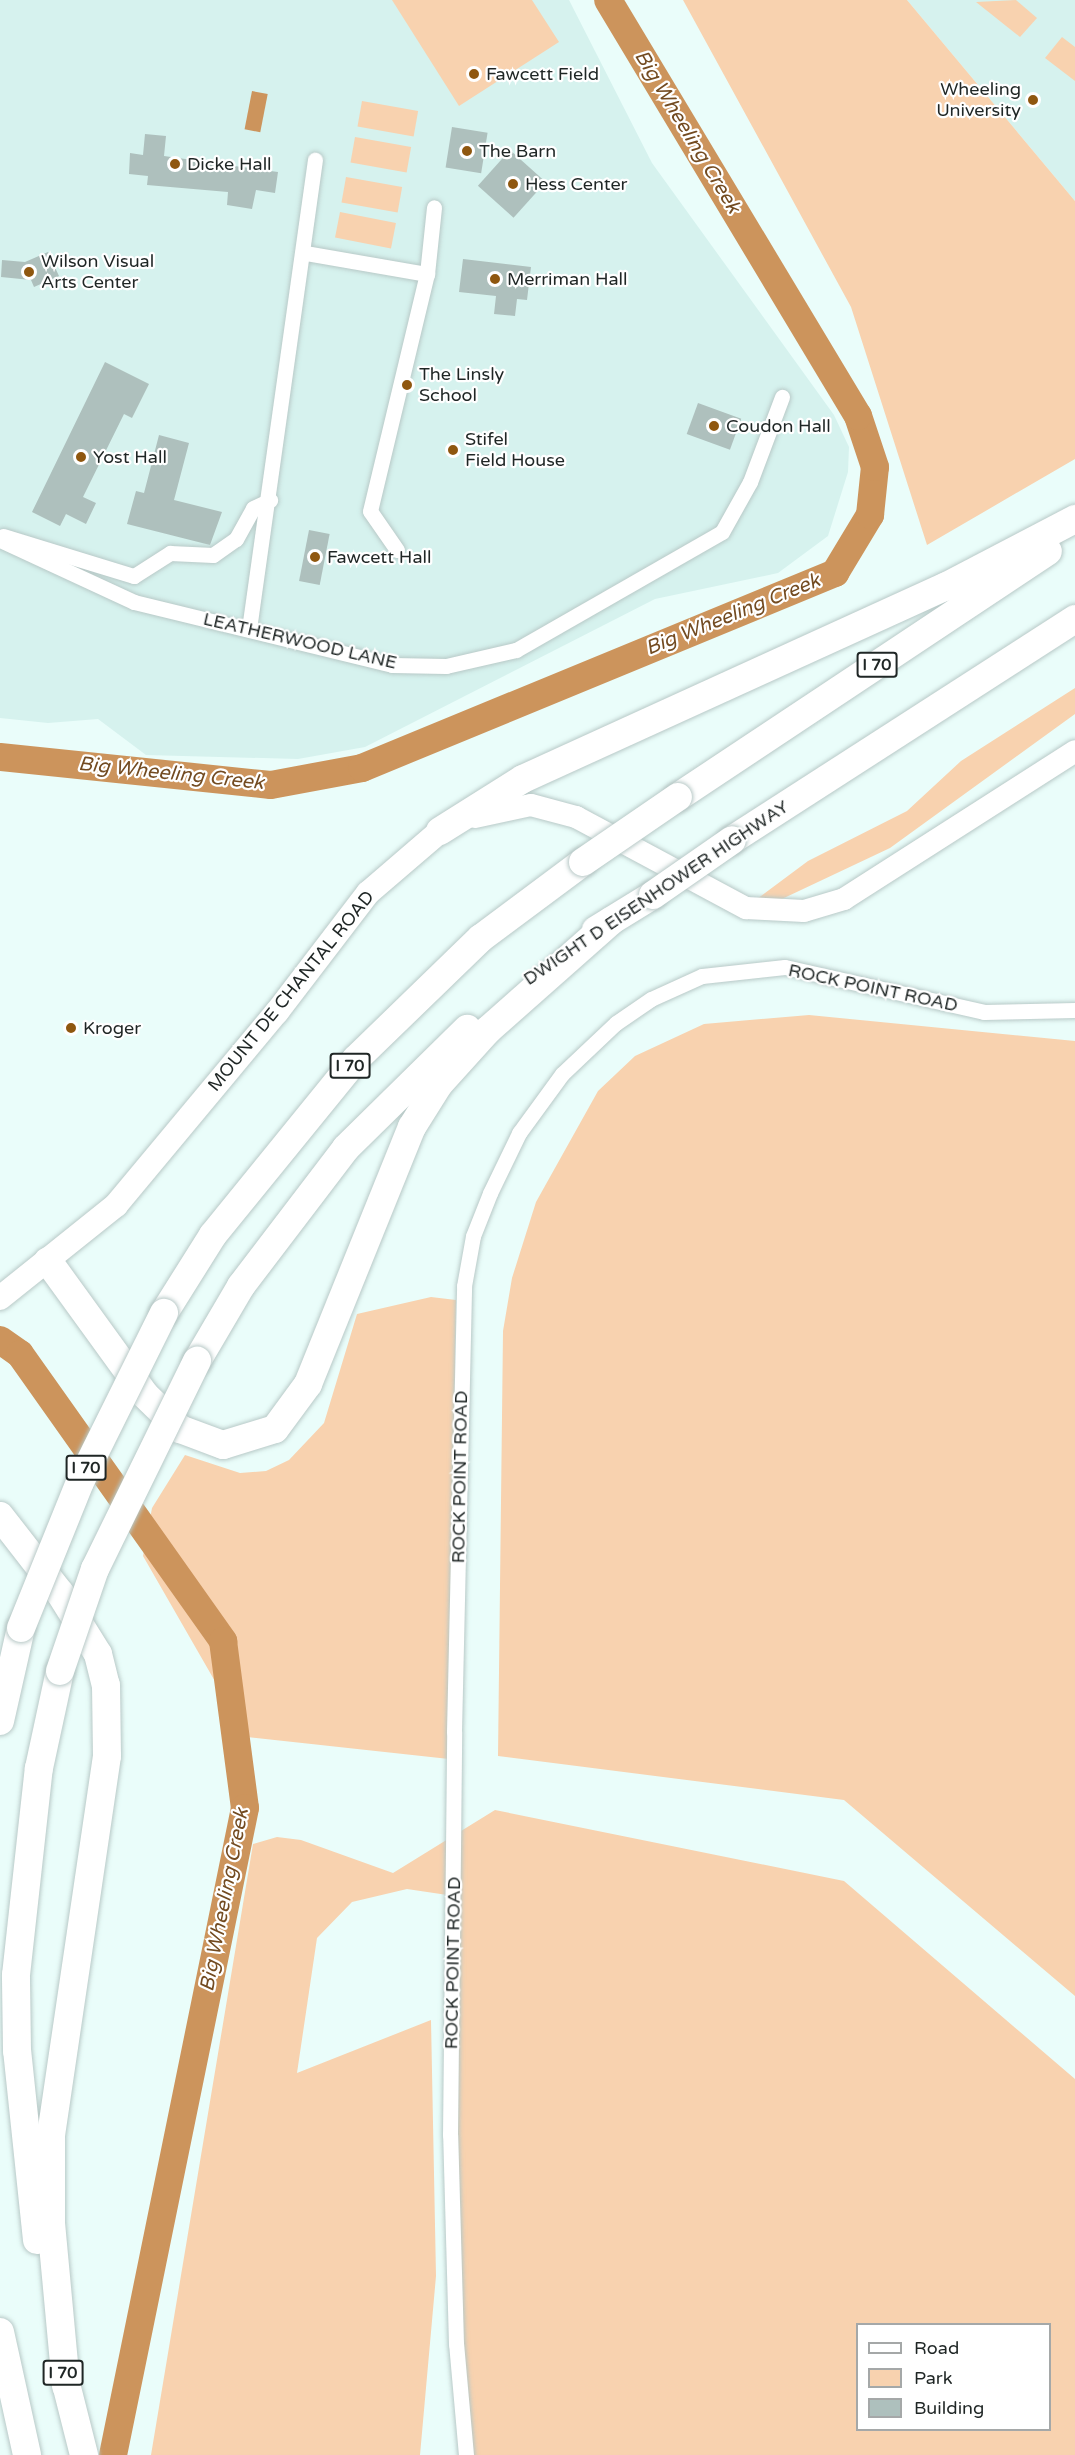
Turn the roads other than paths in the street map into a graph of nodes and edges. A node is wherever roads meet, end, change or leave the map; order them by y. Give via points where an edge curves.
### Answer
1 (315, 160) dead end
2 (434, 207) dead end
3 (305, 253) junction
4 (427, 274) junction
5 (782, 397) dead end
6 (270, 500) junction
7 (1075, 519) edge
8 (1075, 533) edge
9 (0, 538) edge
10 (398, 550) dead end
11 (1075, 619) edge
12 (249, 629) junction
13 (1075, 751) edge
14 (440, 831) junction
15 (610, 921) junction
16 (1075, 1010) edge
17 (37, 1270) junction
18 (0, 1298) edge
19 (0, 1515) edge
20 (0, 1721) edge
21 (50, 2289) junction
22 (1, 2344) edge
23 (27, 2455) edge
24 (84, 2455) edge
25 (466, 2455) edge

1 - 3 street
2 - 4 street
3 - 4 street
3 - 6 street
4 - 10 street via 370,512
5 - 12 street, LEATHERWOOD LANE via 750,482 722,532 516,650 446,666 392,665
6 - 9 street via 253,508 236,539 213,555 170,554 134,576
6 - 12 street
7 - 14 highway via 945,587 523,778
8 - 20 highway, I 70, bridge via 583,862 481,938 356,1059 213,1235 164,1313 80,1482 21,1628
9 - 12 street, LEATHERWOOD LANE via 134,602
11 - 15 highway, DWIGHT D EISENHOWER HIGHWAY / I 70, bridge
13 - 14 street, MOUNT DE CHANTAL ROAD via 844,899 804,911 746,908 576,817 531,805 498,808
14 - 17 main road, MOUNT DE CHANTAL ROAD via 368,893 278,1012 116,1204
15 - 17 highway via 488,1030 439,1084 412,1127 308,1384 275,1429 224,1445 180,1429 145,1395
15 - 21 highway, DWIGHT D EISENHOWER HIGHWAY / I 70, bridge via 491,1007 403,1088 300,1206 242,1286 196,1361 95,1569 60,1671 39,1768 16,1975 29,2188
16 - 25 street, ROCK POINT ROAD via 984,1012 785,967 702,976 625,1017 562,1074 519,1133 490,1193 473,1236 464,1286 454,1732 450,2135 456,2344
17 - 18 main road, MOUNT DE CHANTAL ROAD
19 - 21 highway via 92,1643 106,1685 107,1756 51,2134
21 - 24 highway, I 70 via 66,2386
22 - 23 highway

